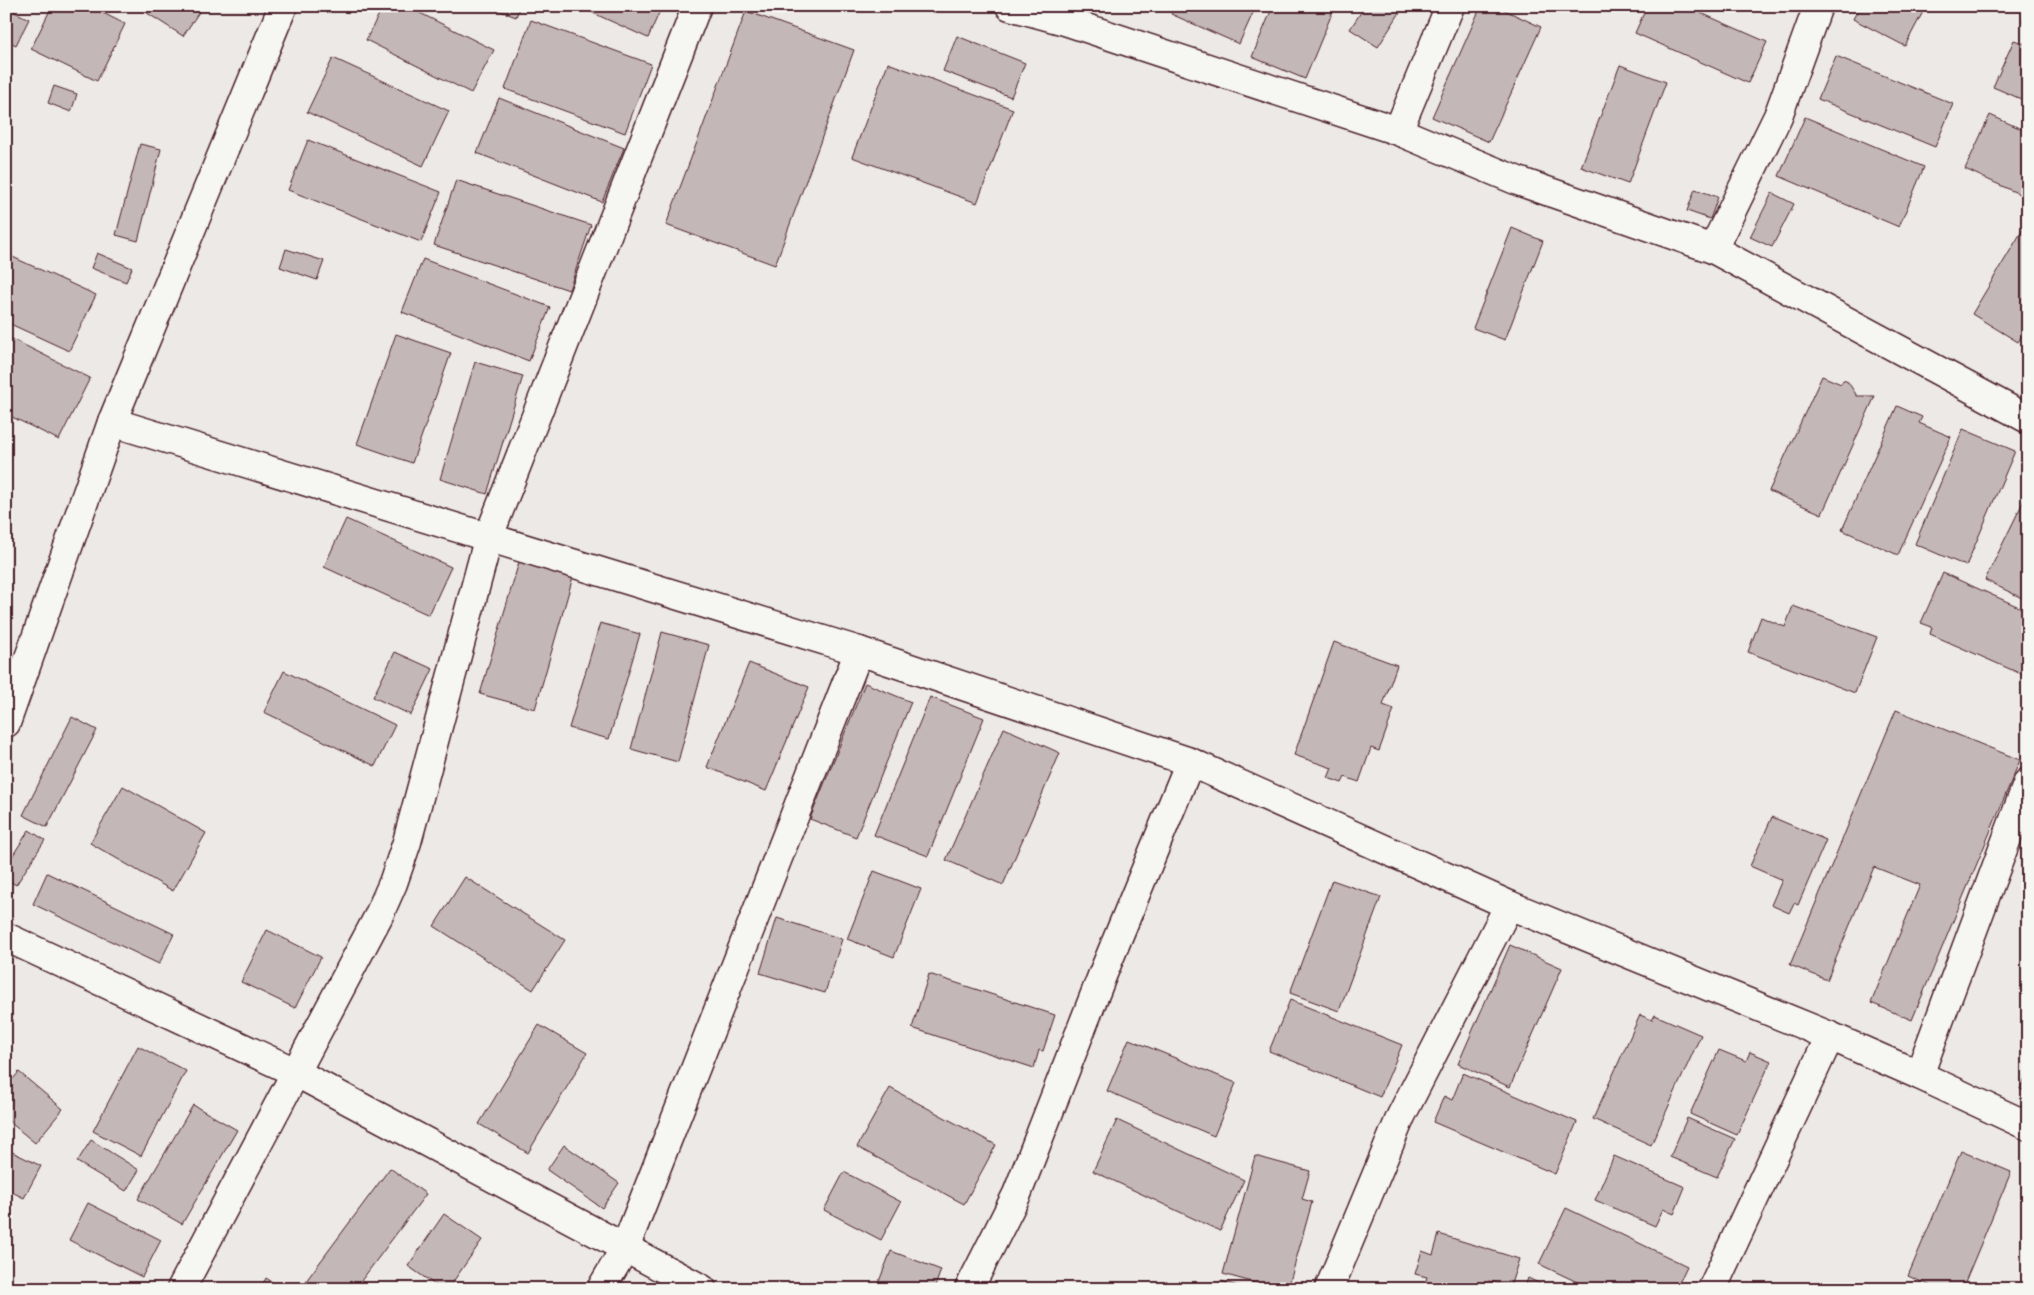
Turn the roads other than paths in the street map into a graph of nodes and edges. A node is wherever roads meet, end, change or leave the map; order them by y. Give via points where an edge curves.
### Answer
1 (283, 6) edge
2 (697, 6) edge
3 (1010, 6) edge
4 (1450, 6) edge
5 (1818, 6) edge
6 (1069, 14) edge
7 (1398, 131) junction
8 (1713, 249) junction
9 (2028, 419) edge
10 (112, 422) junction
11 (489, 536) junction
12 (859, 651) junction
13 (6, 723) edge
14 (1190, 762) junction
15 (2028, 782) edge
16 (1509, 905) junction
17 (6, 937) edge
18 (1830, 1036) junction
19 (295, 1072) junction
20 (1919, 1075) junction
21 (2028, 1126) edge
22 (625, 1248) junction
23 (180, 1289) edge
24 (601, 1289) edge
25 (702, 1289) edge
26 (969, 1289) edge
27 (1329, 1289) edge
28 (1712, 1289) edge

1 - 10 street
2 - 11 street
3 - 6 street
4 - 7 street
5 - 8 street via 1778,116
6 - 7 street
7 - 8 street via 1518,181
8 - 9 street
10 - 11 street
10 - 13 street
11 - 12 street
11 - 19 street via 407,842 393,883
12 - 14 street
12 - 22 street
14 - 16 street
14 - 26 street via 1017,1194
15 - 20 street
16 - 18 street
16 - 27 street via 1401,1116
17 - 19 street
18 - 20 street
18 - 28 street
19 - 22 street
19 - 23 street
20 - 21 street
22 - 24 street
22 - 25 street

